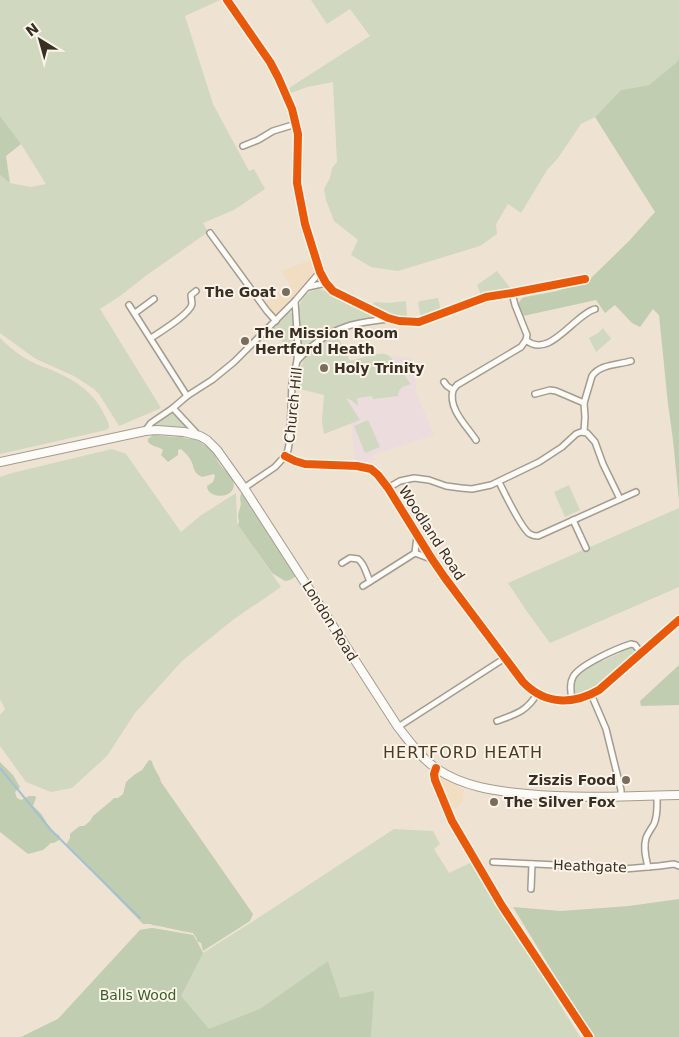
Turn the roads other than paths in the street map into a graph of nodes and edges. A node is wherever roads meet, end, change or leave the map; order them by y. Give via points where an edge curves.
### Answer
1 (226, 0) edge
2 (296, 124) junction
3 (244, 146) dead end
4 (210, 233) dead end
5 (320, 272) junction
6 (585, 279) dead end
7 (326, 283) junction
8 (308, 287) junction
9 (196, 290) dead end
10 (512, 293) junction
11 (154, 299) dead end
12 (296, 301) junction
13 (129, 305) dead end
14 (594, 309) dead end
15 (135, 313) junction
16 (388, 318) junction
17 (276, 321) junction
18 (151, 338) junction
19 (526, 340) junction
20 (297, 361) junction
21 (631, 361) dead end
22 (444, 382) dead end
23 (452, 390) junction
24 (535, 394) dead end
25 (187, 396) junction
26 (584, 404) junction
27 (173, 408) junction
28 (145, 431) junction
29 (584, 432) junction
30 (200, 436) junction
31 (476, 440) dead end
32 (285, 456) junction
33 (0, 462) edge
34 (499, 482) junction
35 (244, 488) junction
36 (388, 488) junction
37 (636, 492) dead end
38 (620, 499) junction
39 (573, 520) junction
40 (417, 535) junction
41 (586, 548) dead end
42 (415, 553) junction
43 (432, 559) junction
44 (342, 563) dead end
45 (370, 581) junction
46 (363, 586) dead end
47 (679, 620) edge
48 (641, 653) junction
49 (505, 658) junction
50 (537, 694) junction
51 (591, 694) junction
52 (572, 700) junction
53 (497, 721) dead end
54 (398, 727) junction
55 (679, 795) edge
56 (621, 796) junction
57 (657, 796) junction
58 (493, 862) dead end
59 (532, 864) junction
60 (679, 866) edge
61 (648, 867) junction
62 (532, 890) dead end

1 - 2 street via 270,62
2 - 3 street via 273,131
2 - 5 street via 297,183 305,224
4 - 17 street
5 - 7 street
5 - 8 street
6 - 10 street
7 - 8 street
7 - 16 street via 338,294
8 - 12 street
9 - 18 street via 191,295 190,308
10 - 16 street via 480,299 423,322
10 - 19 street
11 - 15 street
12 - 17 street
12 - 20 street, Church Hill
13 - 15 street
14 - 19 street via 548,343 534,345
15 - 18 street
16 - 20 street via 333,332
17 - 25 street via 234,362
18 - 25 street
19 - 23 street via 521,347
20 - 32 street, Church Hill via 292,382 290,438
21 - 26 street via 604,367 594,373
22 - 23 street
23 - 31 street via 452,405
24 - 26 street via 550,390
25 - 27 street
26 - 29 street
27 - 28 street
27 - 30 street
28 - 30 main road, London Road via 170,430
28 - 33 main road, London Road
29 - 34 street via 578,432 539,462
29 - 38 street via 595,442
30 - 35 main road, London Road via 217,450
32 - 35 street, Church Hill
32 - 36 street, Woodland Road via 305,464 368,468
34 - 36 street via 472,489 414,478
34 - 39 street via 530,535 538,536
35 - 54 main road, London Road
36 - 40 street, Woodland Road
37 - 38 street
38 - 39 street
39 - 41 street
40 - 42 street
40 - 43 street, Woodland Road
42 - 43 street
42 - 45 street
43 - 49 street, Woodland Road
44 - 45 street via 353,558 360,560
45 - 46 street
47 - 48 street
48 - 51 street
48 - 52 street via 631,644 582,666 572,677
49 - 50 street, Woodland Road
49 - 54 street
50 - 52 street via 555,700
50 - 53 street via 522,712
51 - 52 street
51 - 56 street via 606,729
54 - 56 main road, London Road via 436,768 480,788 556,797
55 - 57 main road, London Road
56 - 57 main road, London Road
57 - 61 street, Heathgate via 656,817 645,845
58 - 59 street, Heathgate
59 - 61 street, Heathgate via 601,869
59 - 62 street
60 - 61 street, Heathgate

